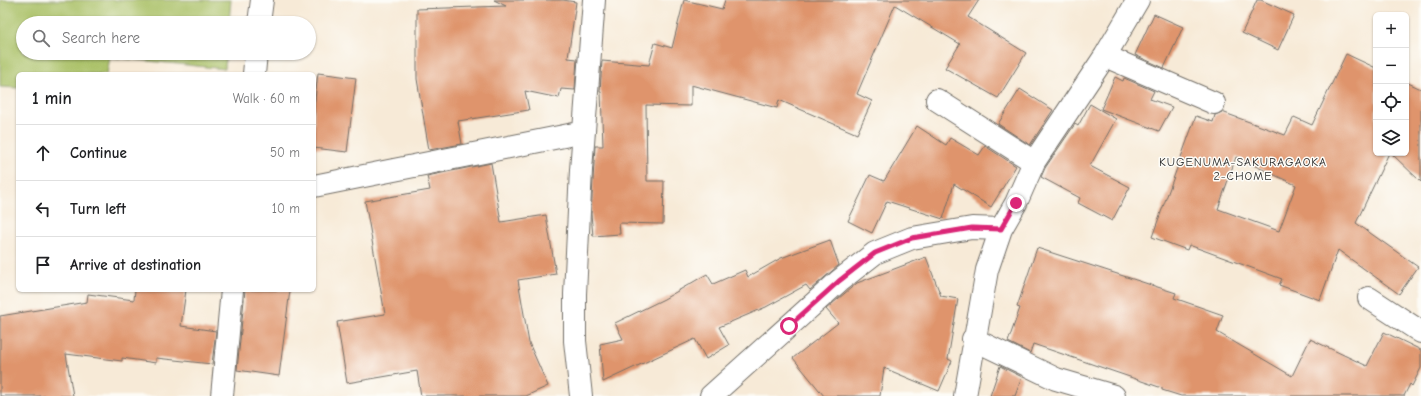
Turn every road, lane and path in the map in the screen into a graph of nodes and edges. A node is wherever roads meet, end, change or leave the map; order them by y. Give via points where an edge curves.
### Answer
1 (262, 0) edge
2 (594, 0) edge
3 (1135, 1) edge
4 (260, 16) edge
5 (1105, 56) junction
6 (255, 60) edge
7 (254, 72) edge
8 (936, 100) dead end
9 (1214, 103) dead end
10 (584, 132) junction
11 (1034, 162) junction
12 (316, 186) edge
13 (1001, 229) junction
14 (232, 292) edge
15 (1369, 298) dead end
16 (1420, 329) edge
17 (974, 340) junction
18 (222, 396) edge
19 (581, 396) edge
20 (711, 396) edge
21 (964, 396) edge
22 (1114, 396) edge

1 - 4 street
2 - 10 street
3 - 5 street
5 - 9 street
5 - 11 street
6 - 7 street
8 - 11 street
10 - 12 street
10 - 19 street via 575,294 575,341
11 - 13 street
13 - 17 street via 987,270
13 - 20 street via 972,228 912,238 875,253 839,281
14 - 18 street
15 - 16 street
17 - 21 street
17 - 22 street via 1056,379

